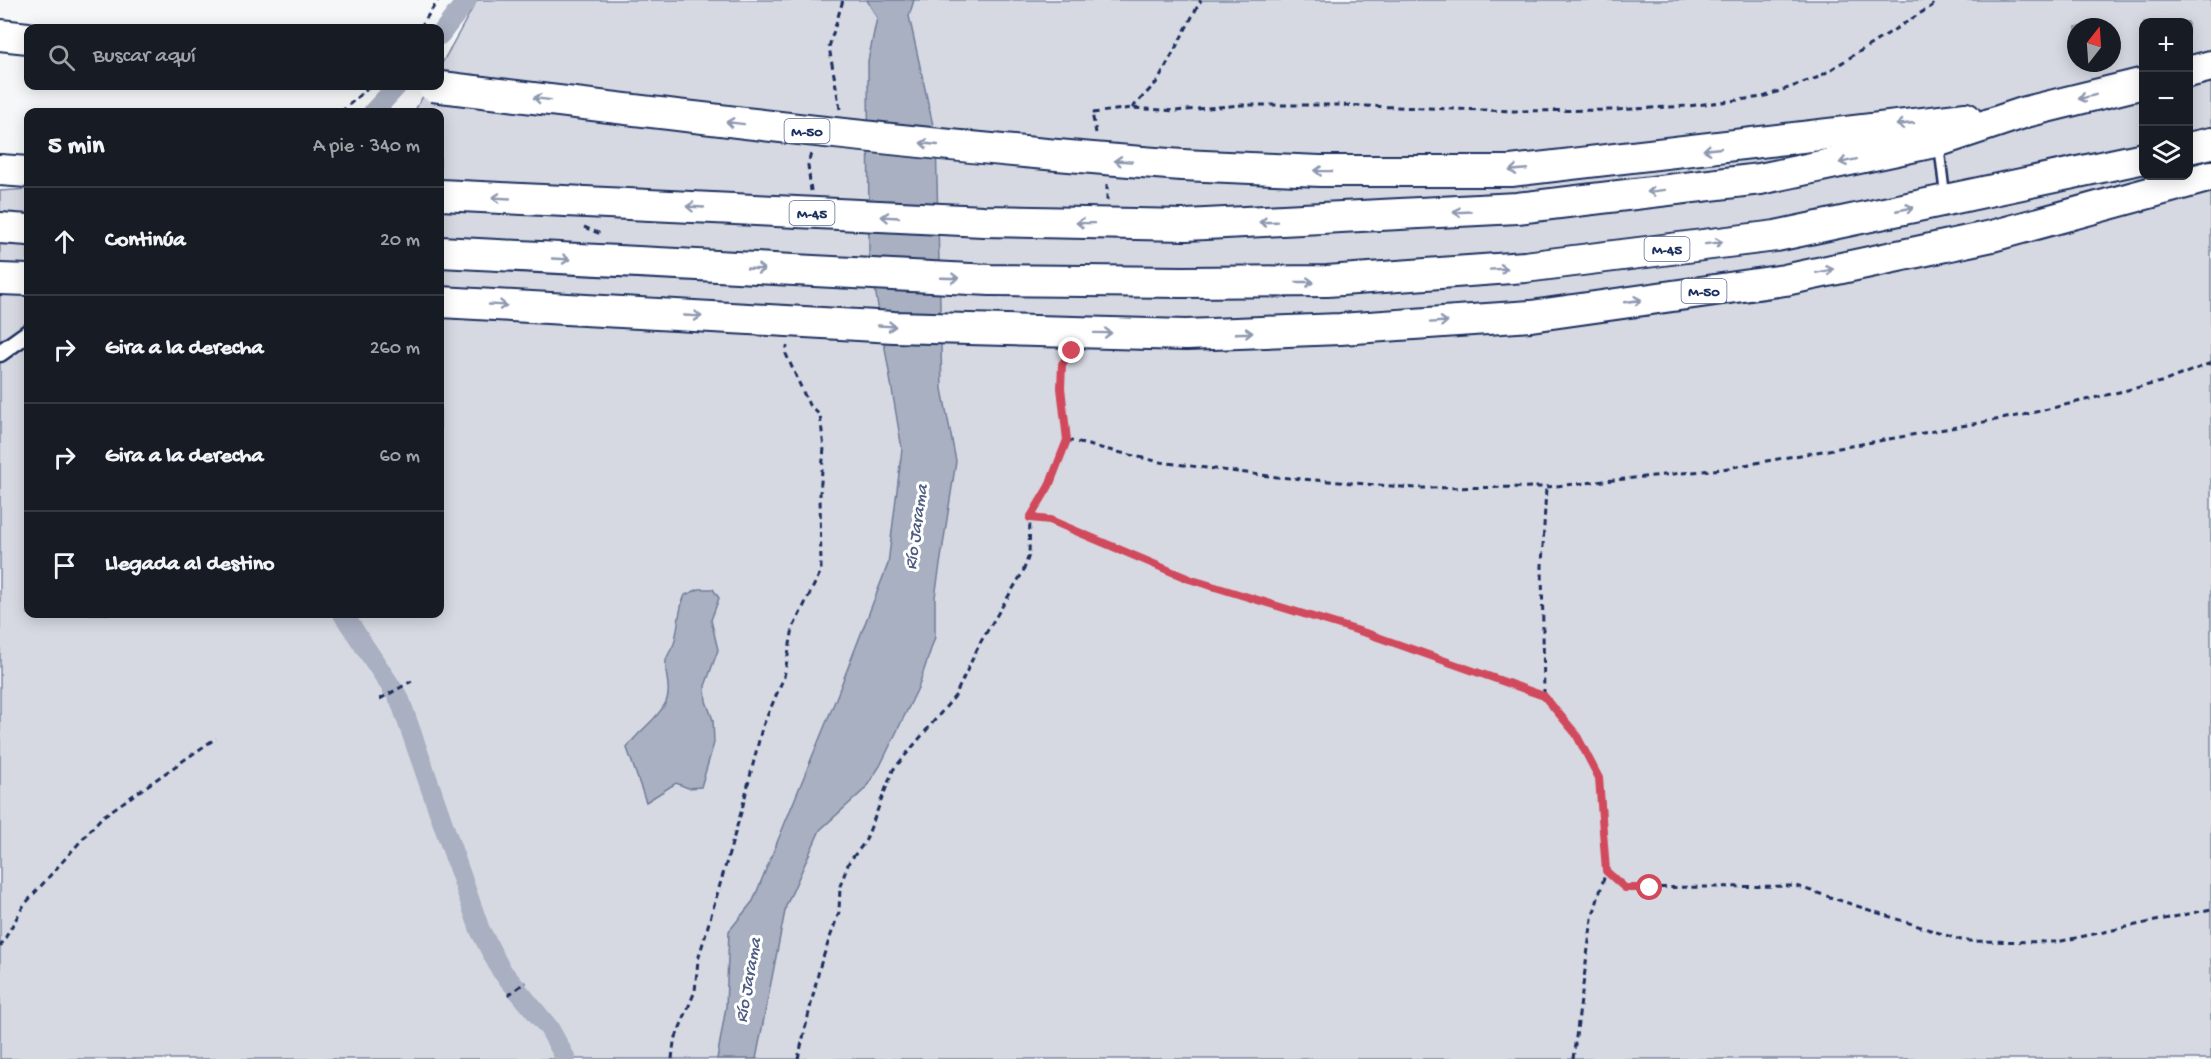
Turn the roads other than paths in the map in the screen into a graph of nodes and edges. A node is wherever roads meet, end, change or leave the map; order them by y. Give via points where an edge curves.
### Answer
1 (0, 35) edge
2 (24, 38) edge
3 (2211, 66) edge
4 (2193, 71) edge
5 (2139, 84) edge
6 (444, 87) edge
7 (2026, 112) junction
8 (1939, 141) junction
9 (2211, 143) edge
10 (2193, 147) edge
11 (2139, 159) edge
12 (0, 170) edge
13 (24, 172) edge
14 (2211, 176) edge
15 (444, 195) edge
16 (1946, 201) junction
17 (0, 228) edge
18 (24, 230) edge
19 (444, 252) edge
20 (0, 279) edge
21 (24, 280) edge
22 (444, 302) edge
23 (24, 336) edge
24 (0, 353) edge

1 - 2 highway
3 - 4 highway
5 -> 7 highway, M-50
7 -> 6 highway, M-50, bridge via 1511,171 1320,171 1028,154 850,137
7 - 8 highway, M-45
8 -> 15 highway, M-45, bridge via 1760,179 1517,208 1186,225 972,221
8 - 16 lane
9 - 10 highway
11 - 16 highway, M-45
12 - 13 highway
22 -> 14 highway, M-50, bridge via 894,327 1186,335 1531,316 1785,280 1992,236
19 -> 16 highway, M-45, bridge via 990,280 1328,281 1525,267 1776,236
17 - 18 highway
20 - 21 highway
23 - 24 street

